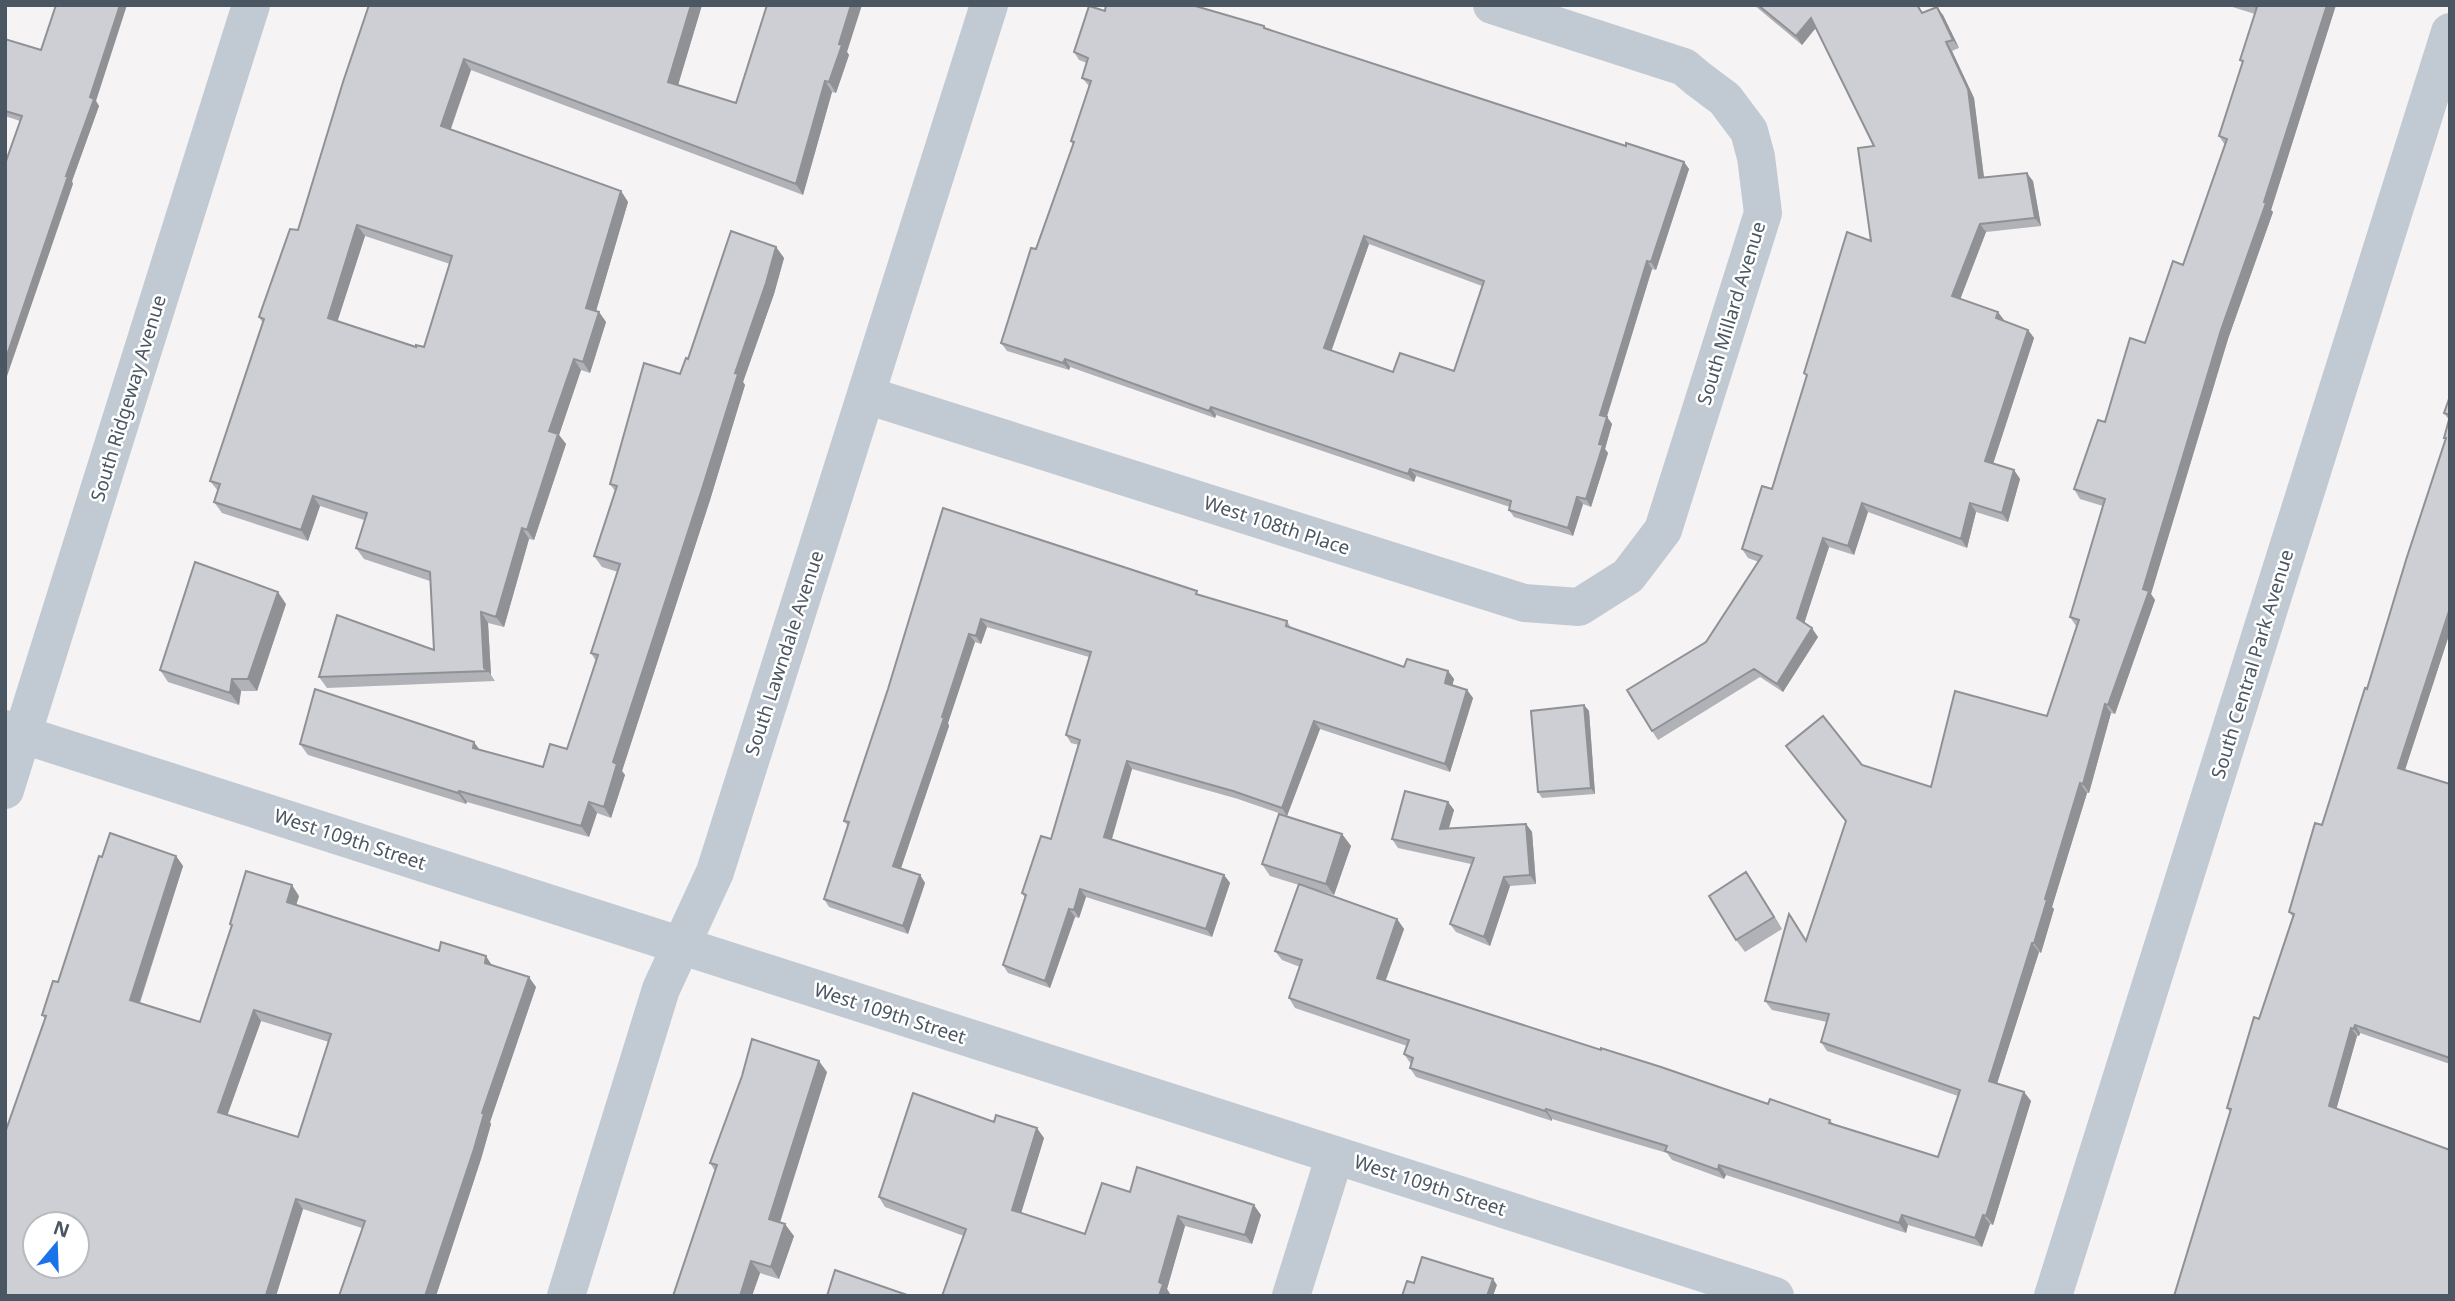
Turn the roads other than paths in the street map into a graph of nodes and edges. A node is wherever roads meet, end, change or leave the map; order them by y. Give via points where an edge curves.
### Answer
1 (251, 5) edge
2 (989, 5) edge
3 (1492, 5) edge
4 (2450, 34) edge
5 (866, 395) junction
6 (1663, 530) joint
7 (14, 732) edge
8 (5, 790) edge
9 (681, 945) junction
10 (1335, 1155) junction
11 (566, 1296) edge
12 (1291, 1296) edge
13 (1775, 1296) edge
14 (2053, 1296) edge

1 - 7 street, South Ridgeway Avenue
2 - 5 street, South Lawndale Avenue
3 - 6 street, South Millard Avenue via 1684,67 1725,99 1749,131 1763,213
4 - 14 street, South Central Park Avenue
5 - 6 street, West 108th Place via 1524,603 1579,607 1628,576
5 - 9 street, South Lawndale Avenue via 715,872
7 - 8 street, South Ridgeway Avenue
7 - 9 street, West 109th Street
9 - 10 street, West 109th Street
9 - 11 street, South Lawndale Avenue via 661,989
10 - 12 street
10 - 13 street, West 109th Street

